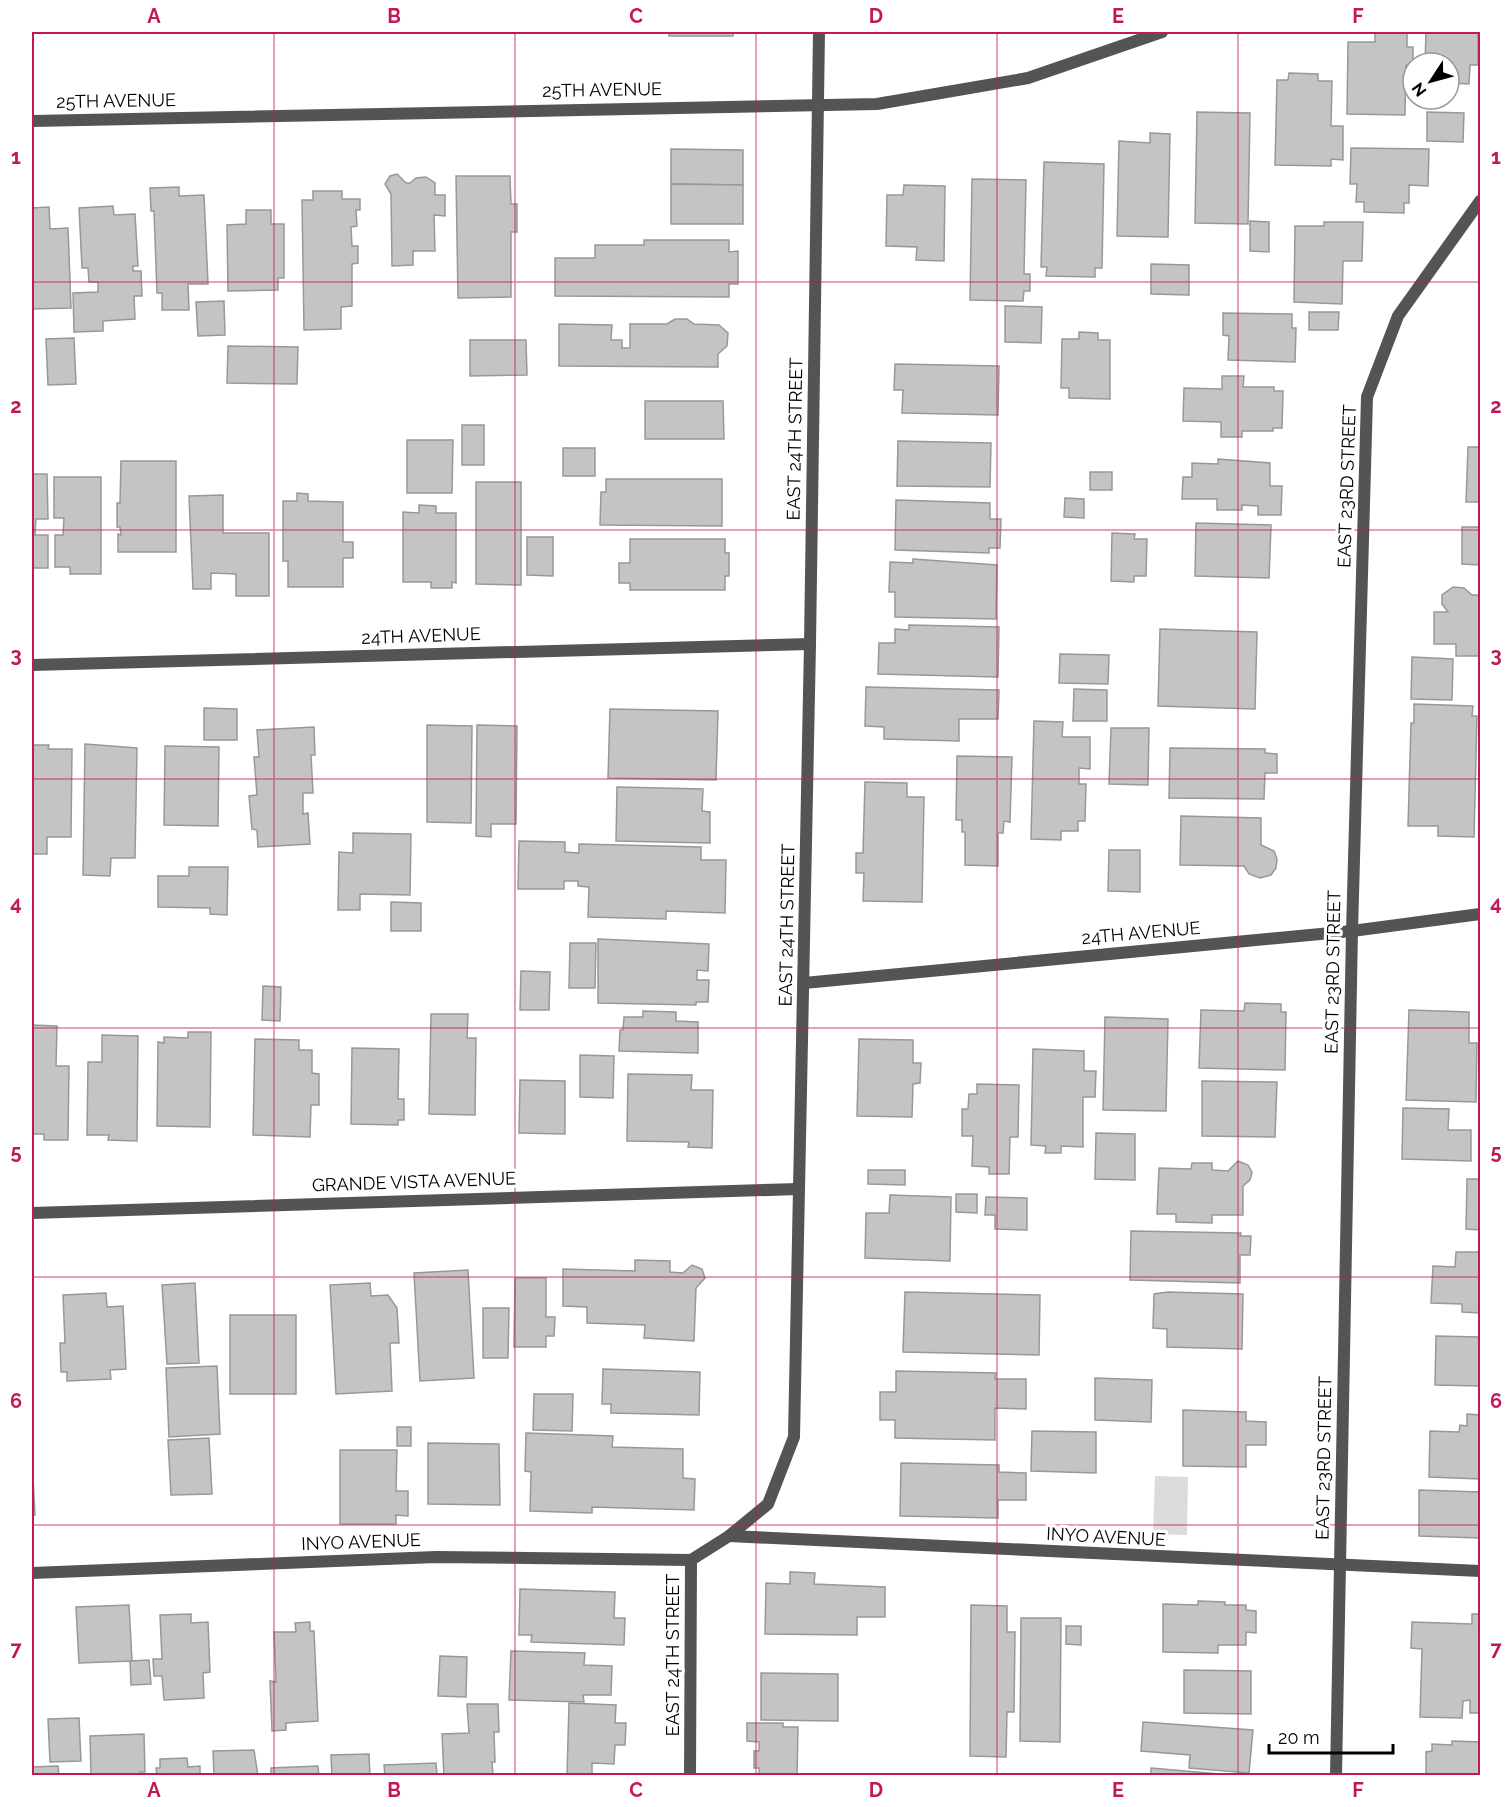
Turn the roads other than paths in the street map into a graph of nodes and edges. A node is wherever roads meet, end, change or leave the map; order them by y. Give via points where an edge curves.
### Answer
1 (819, 32) edge
2 (1162, 32) edge
3 (818, 105) junction
4 (32, 121) edge
5 (1480, 201) edge
6 (810, 644) junction
7 (32, 665) edge
8 (1480, 914) edge
9 (1352, 931) junction
10 (804, 983) junction
11 (798, 1189) junction
12 (32, 1213) edge
13 (729, 1536) junction
14 (691, 1560) junction
15 (1340, 1566) junction
16 (1480, 1571) edge
17 (32, 1573) edge
18 (690, 1776) edge
19 (1336, 1776) edge

1 - 3 street, EAST 24TH STREET
2 - 3 street, 25TH AVENUE via 1028,78 877,104
3 - 4 street, 25TH AVENUE
3 - 6 street, EAST 24TH STREET
5 - 9 street, EAST 23RD STREET via 1398,316 1368,398
6 - 7 street, 24TH AVENUE
6 - 10 street, EAST 24TH STREET
8 - 9 street, 24TH AVENUE
9 - 10 street, 24TH AVENUE
9 - 15 street, EAST 23RD STREET
10 - 11 street, EAST 24TH STREET
11 - 12 street, GRANDE VISTA AVENUE
11 - 13 street, EAST 24TH STREET via 794,1437 768,1504
13 - 14 street, EAST 24TH STREET
13 - 15 street, INYO AVENUE
14 - 17 street, INYO AVENUE via 436,1557
14 - 18 street, EAST 24TH STREET
15 - 16 street, INYO AVENUE
15 - 19 street, EAST 23RD STREET

